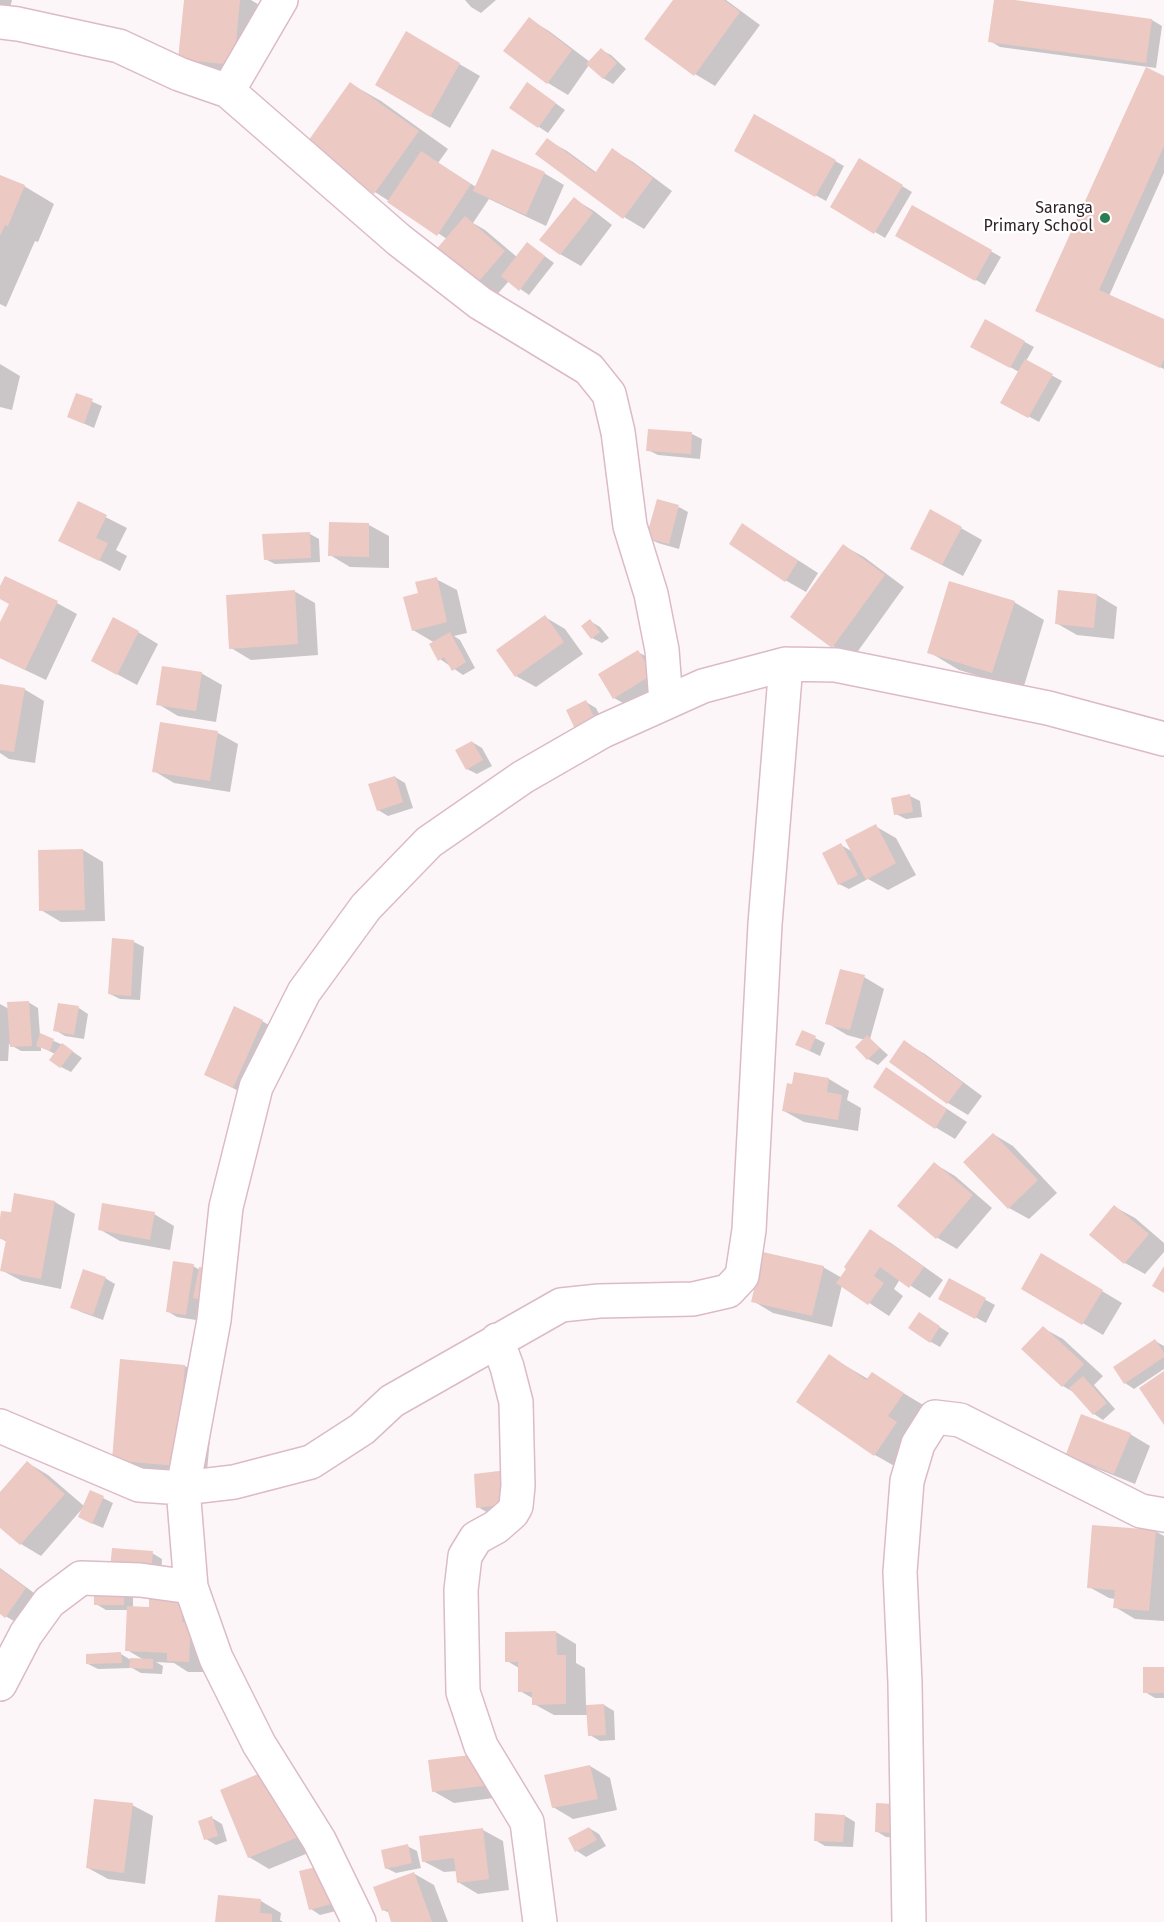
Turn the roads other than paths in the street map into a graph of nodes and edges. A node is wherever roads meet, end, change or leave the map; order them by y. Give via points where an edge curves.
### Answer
1 (281, 0) edge
2 (0, 22) edge
3 (228, 91) junction
4 (786, 664) junction
5 (666, 702) junction
6 (1164, 739) edge
7 (497, 1340) junction
8 (0, 1426) edge
9 (183, 1488) junction
10 (1164, 1515) edge
11 (190, 1587) junction
12 (0, 1684) edge
13 (359, 1922) edge
14 (540, 1922) edge
15 (909, 1922) edge

1 - 3 street
2 - 3 street via 119,46 179,75
3 - 5 street via 399,240 480,303 589,369 609,394 630,526 663,650
4 - 5 street via 703,686
4 - 6 street via 836,665 1048,708
4 - 7 street via 765,924 749,1230 742,1276 728,1291 693,1299 561,1305
5 - 9 street via 603,731 523,777 429,842 366,907 303,992 256,1087 225,1207 214,1320
7 - 9 street via 392,1401 362,1429 311,1462 234,1482
7 - 14 street via 516,1402 518,1486 512,1513 476,1538 465,1556 461,1590 463,1692 481,1746 527,1822
8 - 9 street via 139,1485
9 - 11 street
10 - 15 street via 1141,1511 960,1420 935,1417 929,1426 918,1444 907,1481 900,1572
11 - 12 street via 81,1578 49,1602 26,1634
11 - 13 street via 216,1658 258,1744 320,1840

